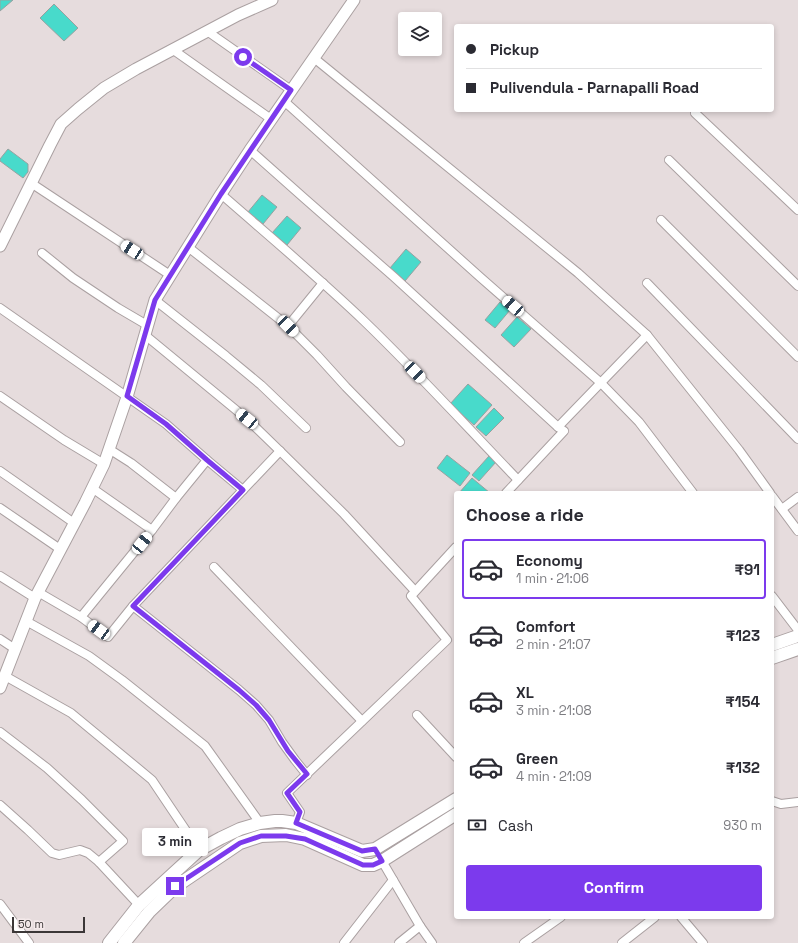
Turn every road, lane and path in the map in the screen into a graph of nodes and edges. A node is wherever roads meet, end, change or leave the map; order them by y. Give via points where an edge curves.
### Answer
1 (272, 0) edge
2 (354, 0) edge
3 (207, 32) junction
4 (172, 49) junction
5 (314, 58) junction
6 (291, 90) junction
7 (284, 101) junction
8 (695, 113) dead end
9 (271, 119) junction
10 (250, 150) junction
11 (669, 160) dead end
12 (31, 183) junction
13 (221, 194) junction
14 (798, 210) edge
15 (661, 220) dead end
16 (0, 246) edge
17 (188, 247) junction
18 (42, 253) dead end
19 (170, 275) junction
20 (323, 283) junction
21 (647, 283) dead end
22 (798, 286) edge
23 (155, 300) junction
24 (0, 308) edge
25 (288, 326) junction
26 (146, 330) junction
27 (647, 335) junction
28 (798, 357) edge
29 (601, 383) junction
30 (0, 396) edge
31 (127, 396) junction
32 (558, 427) junction
33 (306, 428) dead end
34 (798, 439) edge
35 (400, 442) dead end
36 (109, 449) junction
37 (280, 451) junction
38 (207, 460) junction
39 (104, 464) junction
40 (0, 471) edge
41 (518, 480) junction
42 (92, 488) junction
43 (243, 490) junction
44 (508, 491) edge
45 (691, 491) edge
46 (769, 491) edge
47 (176, 498) junction
48 (798, 498) edge
49 (774, 499) edge
50 (0, 508) edge
51 (782, 510) junction
52 (74, 523) junction
53 (152, 530) junction
54 (798, 531) edge
55 (60, 549) junction
56 (454, 549) edge
57 (214, 567) dead end
58 (0, 576) edge
59 (415, 591) junction
60 (37, 595) junction
61 (774, 599) edge
62 (133, 606) junction
63 (81, 617) junction
64 (26, 621) junction
65 (798, 630) edge
66 (798, 636) edge
67 (0, 639) edge
68 (774, 644) edge
69 (15, 649) junction
70 (798, 649) edge
71 (774, 657) edge
72 (5, 676) junction
73 (0, 688) edge
74 (417, 715) dead end
75 (362, 722) junction
76 (0, 732) edge
77 (454, 755) edge
78 (307, 774) junction
79 (454, 800) edge
80 (774, 802) edge
81 (798, 802) edge
82 (0, 805) edge
83 (454, 815) edge
84 (260, 823) junction
85 (296, 823) junction
86 (375, 849) junction
87 (199, 850) junction
88 (382, 861) junction
89 (99, 862) junction
90 (393, 880) junction
91 (0, 904) edge
92 (139, 905) junction
93 (558, 919) edge
94 (652, 919) edge
95 (683, 919) edge
96 (420, 926) junction
97 (29, 943) edge
98 (109, 943) edge
99 (124, 943) edge
100 (344, 943) edge
101 (399, 943) edge
102 (432, 943) edge
103 (524, 943) edge
104 (622, 943) edge
105 (703, 943) edge

1 - 3 street
2 - 5 street
3 - 4 street
3 - 6 street
4 - 9 street
4 - 12 street via 104,88 61,124
5 - 6 street
5 - 27 street via 578,273
6 - 7 street
7 - 9 street
7 - 29 street
8 - 14 street
9 - 10 street
10 - 13 street
10 - 32 street
11 - 22 street
12 - 16 street
12 - 19 street
13 - 17 street
13 - 20 street
15 - 28 street
17 - 19 street
17 - 25 street
18 - 26 street
19 - 23 street
20 - 25 street
20 - 41 street via 396,352
21 - 34 street
23 - 26 street
23 - 33 street via 261,385
24 - 31 street
25 - 35 street
26 - 31 street
26 - 37 street
27 - 29 street
27 - 46 street
29 - 32 street
29 - 45 street via 639,422
30 - 39 street
31 - 36 street
31 - 38 street via 166,424
32 - 41 street via 564,431
36 - 39 street
36 - 47 street
37 - 43 street
37 - 59 street via 344,514
38 - 43 street
38 - 47 street
39 - 42 street
40 - 52 street
41 - 44 street
42 - 52 street
42 - 53 street
43 - 62 street
47 - 53 street
48 - 51 street
49 - 51 street
50 - 55 street
51 - 54 street
52 - 55 street
53 - 63 street
55 - 60 street
56 - 59 street
57 - 75 street
58 - 60 street
59 - 75 street via 411,596 447,640
60 - 63 street
60 - 64 street
61 - 65 street
62 - 63 street via 108,637
62 - 78 street via 256,705 269,720 294,760
64 - 69 street
64 - 84 street via 89,656 205,746
66 - 68 main road
67 - 69 street
69 - 72 street
70 - 71 main road
72 - 73 street
72 - 87 street via 71,712 152,780
74 - 77 street
75 - 78 street
76 - 89 street via 47,768 123,841
78 - 85 street via 287,793 300,812
79 - 86 main road
80 - 81 street via 781,804
82 - 89 street via 52,853 59,855 80,850
83 - 88 main road
84 - 85 main road
84 - 87 main road via 240,829
85 - 86 main road via 362,851
86 - 88 main road
87 - 92 main road
88 - 90 street
88 - 99 main road via 373,865 363,865 305,839 261,836 240,843 175,886 149,912
89 - 92 street
90 - 96 street
90 - 100 street
91 - 97 street
92 - 98 main road
93 - 103 street
94 - 104 street
95 - 105 street
96 - 101 street
96 - 102 street

